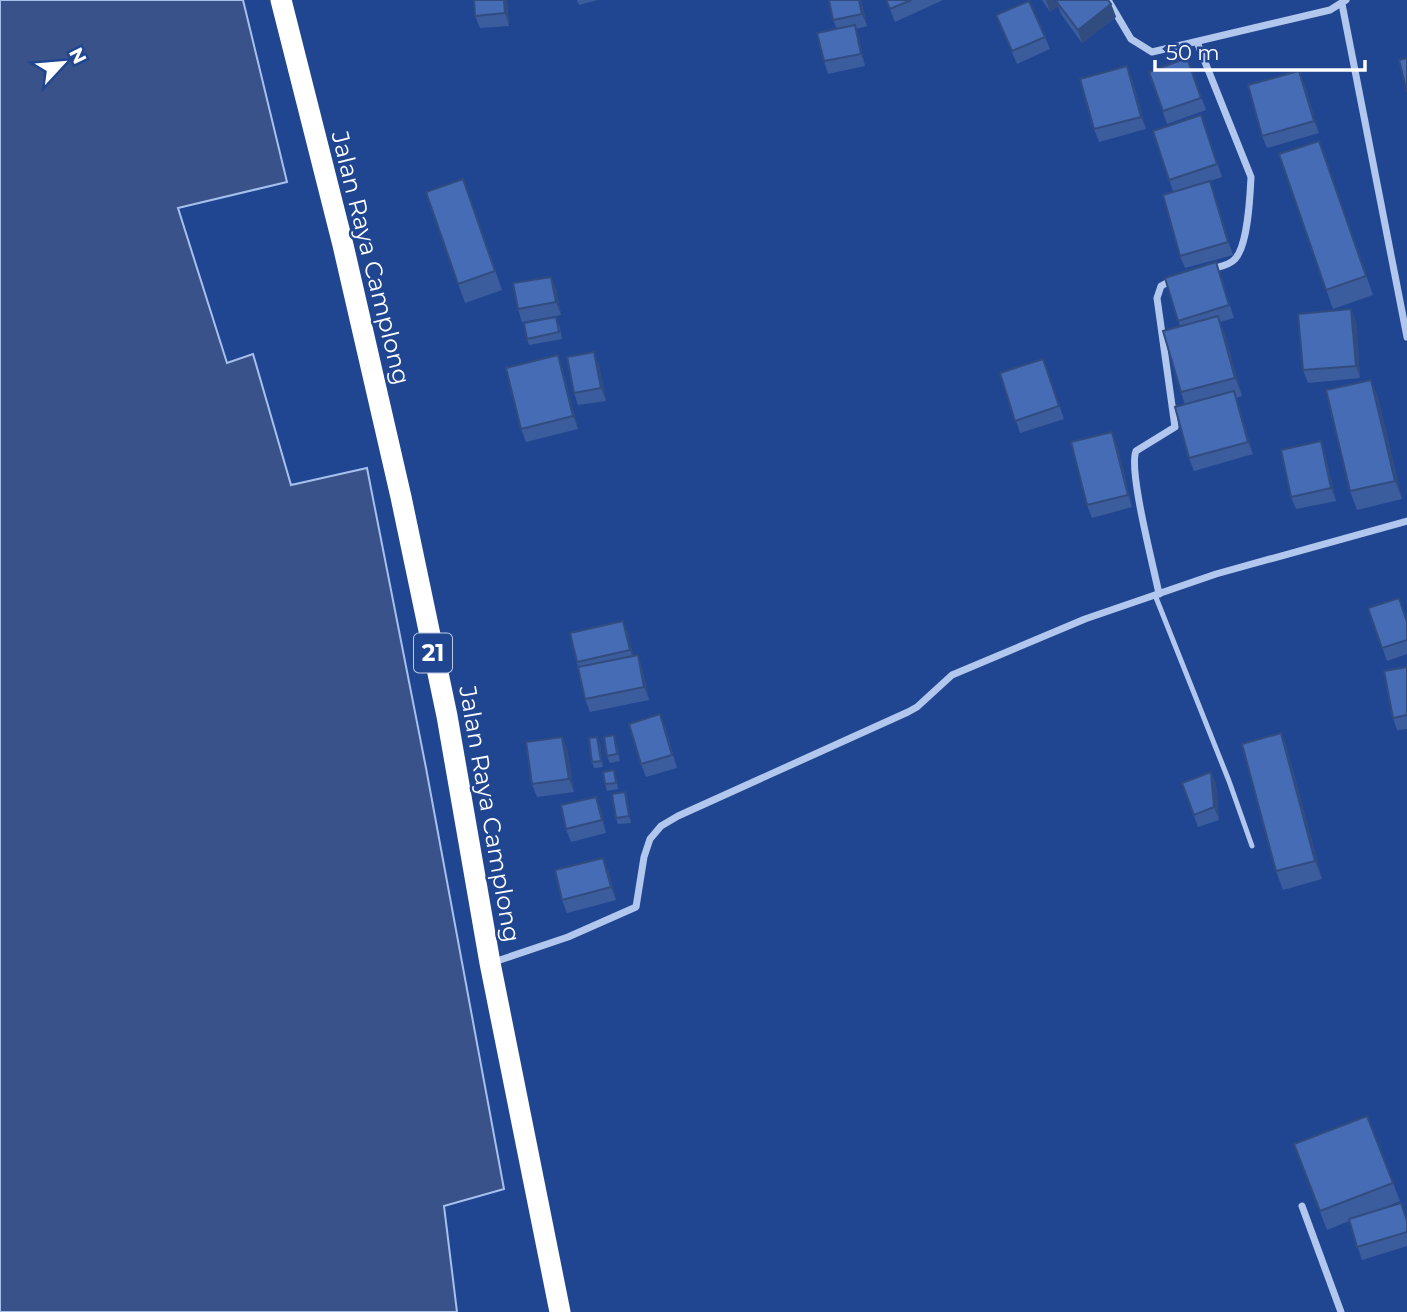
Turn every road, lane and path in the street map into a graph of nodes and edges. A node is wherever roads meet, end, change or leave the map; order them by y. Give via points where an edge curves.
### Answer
1 (281, 0) edge
2 (1108, 0) edge
3 (1344, 2) edge
4 (1197, 42) junction
5 (1203, 271) edge
6 (1181, 277) edge
7 (1407, 337) edge
8 (1407, 521) edge
9 (1157, 594) junction
10 (1252, 846) dead end
11 (490, 963) junction
12 (1302, 1206) dead end
13 (560, 1312) edge
14 (1341, 1312) edge

1 - 11 highway, Jalan Raya Camplong / 21 via 404,510 447,716
2 - 4 street via 1140,47 1152,52
3 - 4 street via 1330,10
3 - 7 street
4 - 5 street via 1251,177 1235,260
6 - 9 street via 1161,286 1157,298 1175,427 1136,451 1133,458
8 - 9 street
9 - 10 lane
9 - 11 street via 953,675 908,712 678,816 650,839 636,907 568,937
11 - 13 highway, Jalan Raya Camplong / 21
12 - 14 street

